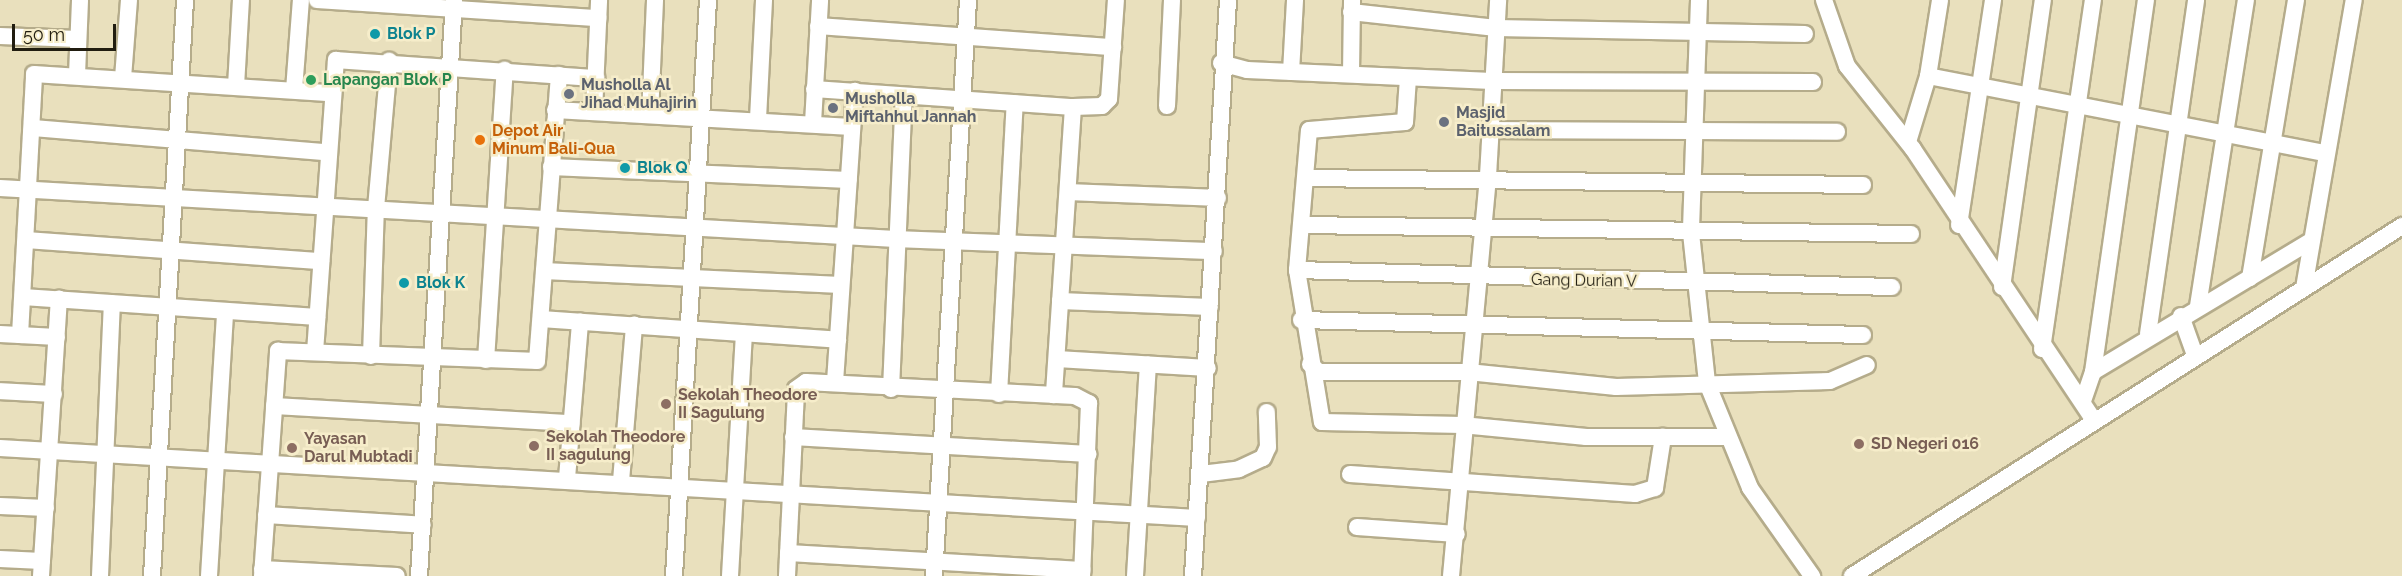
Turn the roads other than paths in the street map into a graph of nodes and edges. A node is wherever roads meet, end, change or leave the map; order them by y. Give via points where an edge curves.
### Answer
1 (80, 0) edge
2 (129, 0) edge
3 (185, 0) edge
4 (241, 0) edge
5 (301, 0) edge
6 (317, 0) edge
7 (599, 0) edge
8 (655, 0) edge
9 (708, 0) edge
10 (764, 0) edge
11 (820, 0) edge
12 (968, 0) edge
13 (1116, 0) edge
14 (1172, 0) edge
15 (1228, 0) edge
16 (1295, 0) edge
17 (1498, 0) edge
18 (1699, 0) edge
19 (1824, 0) edge
20 (1940, 0) edge
21 (1993, 0) edge
22 (2043, 0) edge
23 (2093, 0) edge
24 (2146, 0) edge
25 (2196, 0) edge
26 (2246, 0) edge
27 (2296, 0) edge
28 (2354, 0) edge
29 (454, 4) edge
30 (1351, 6) edge
31 (598, 18) junction
32 (818, 26) junction
33 (1496, 28) junction
34 (1700, 31) junction
35 (1805, 34) dead end
36 (0, 36) edge
37 (967, 37) junction
38 (78, 39) junction
39 (1113, 47) junction
40 (389, 61) junction
41 (1221, 63) junction
42 (450, 66) junction
43 (505, 70) junction
44 (1290, 72) junction
45 (1351, 74) junction
46 (77, 75) junction
47 (559, 75) junction
48 (1928, 76) junction
49 (123, 78) junction
50 (596, 78) junction
51 (1408, 78) junction
52 (1697, 80) junction
53 (1492, 81) junction
54 (1813, 81) dead end
55 (180, 83) junction
56 (236, 86) junction
57 (1983, 87) junction
58 (814, 89) junction
59 (294, 90) junction
60 (855, 91) junction
61 (330, 93) junction
62 (904, 96) junction
63 (2031, 97) junction
64 (962, 98) junction
65 (1015, 103) junction
66 (1167, 106) dead end
67 (1073, 107) junction
68 (2078, 107) junction
69 (555, 110) junction
70 (594, 112) junction
71 (650, 115) junction
72 (701, 117) junction
73 (2129, 117) junction
74 (758, 119) junction
75 (813, 123) junction
76 (2176, 126) junction
77 (852, 127) junction
78 (32, 128) junction
79 (1490, 130) junction
80 (1692, 130) junction
81 (1837, 132) dead end
82 (2223, 136) junction
83 (176, 138) junction
84 (1908, 142) junction
85 (2271, 143) junction
86 (327, 152) junction
87 (2324, 153) junction
88 (551, 166) junction
89 (698, 172) junction
90 (1488, 176) junction
91 (1306, 178) junction
92 (849, 180) junction
93 (1695, 180) junction
94 (1863, 185) dead end
95 (29, 187) junction
96 (0, 188) edge
97 (1069, 192) junction
98 (176, 194) junction
99 (1218, 198) junction
100 (324, 203) junction
101 (376, 208) junction
102 (439, 213) junction
103 (495, 216) junction
104 (548, 220) junction
105 (1302, 225) junction
106 (1959, 225) junction
107 (2402, 226) edge
108 (694, 228) junction
109 (1482, 230) junction
110 (1691, 233) junction
111 (1911, 234) dead end
112 (844, 236) junction
113 (896, 239) junction
114 (26, 240) junction
115 (953, 242) junction
116 (2309, 242) junction
117 (1008, 244) junction
118 (1064, 246) junction
119 (171, 251) junction
120 (1214, 251) junction
121 (321, 261) junction
122 (1297, 270) junction
123 (544, 271) junction
124 (2250, 278) junction
125 (691, 279) junction
126 (1475, 279) junction
127 (1693, 283) junction
128 (840, 285) junction
129 (1892, 287) dead end
130 (2002, 287) junction
131 (2304, 288) junction
132 (22, 297) junction
133 (59, 299) junction
134 (1060, 301) junction
135 (112, 303) junction
136 (2198, 306) junction
137 (1210, 307) junction
138 (170, 309) junction
139 (225, 311) junction
140 (2181, 316) junction
141 (317, 317) junction
142 (541, 320) junction
143 (1301, 320) junction
144 (580, 321) junction
145 (634, 325) junction
146 (1473, 325) junction
147 (687, 328) junction
148 (744, 333) junction
149 (1698, 333) junction
150 (0, 334) edge
151 (2148, 334) junction
152 (20, 335) junction
153 (1863, 335) dead end
154 (57, 337) junction
155 (838, 340) junction
156 (2042, 349) junction
157 (315, 352) junction
158 (371, 356) junction
159 (2195, 356) junction
160 (429, 359) junction
161 (1057, 359) junction
162 (486, 360) junction
163 (1148, 364) junction
164 (1310, 364) junction
165 (1867, 365) dead end
166 (1208, 368) junction
167 (1468, 372) junction
168 (2092, 372) junction
169 (835, 382) junction
170 (1707, 383) junction
171 (891, 388) junction
172 (946, 390) junction
173 (0, 391) edge
174 (54, 394) junction
175 (999, 394) junction
176 (1054, 395) junction
177 (2083, 401) junction
178 (274, 406) junction
179 (1267, 412) dead end
180 (425, 415) junction
181 (2093, 419) junction
182 (572, 423) junction
183 (1462, 425) junction
184 (793, 437) junction
185 (1663, 437) junction
186 (1726, 437) junction
187 (942, 445) junction
188 (0, 448) edge
189 (50, 451) junction
190 (108, 454) junction
191 (1089, 454) junction
192 (159, 456) junction
193 (214, 464) junction
194 (272, 465) junction
195 (425, 469) junction
196 (1201, 474) junction
197 (1350, 474) dead end
198 (567, 478) junction
199 (621, 481) junction
200 (1461, 481) junction
201 (680, 486) junction
202 (735, 491) junction
203 (792, 497) junction
204 (940, 505) junction
205 (0, 506) edge
206 (46, 508) junction
207 (1085, 512) junction
208 (266, 515) junction
209 (1138, 515) junction
210 (1197, 518) junction
211 (423, 525) junction
212 (1357, 527) dead end
213 (1457, 534) junction
214 (788, 553) junction
215 (4, 565) edge
216 (42, 569) edge
217 (935, 569) edge
218 (262, 572) edge
219 (299, 573) edge
220 (1082, 573) edge
221 (356, 575) edge
222 (100, 576) edge
223 (152, 576) edge
224 (209, 576) edge
225 (397, 576) edge
226 (419, 576) edge
227 (674, 576) edge
228 (730, 576) edge
229 (787, 576) edge
230 (1135, 576) edge
231 (1192, 576) edge
232 (1451, 576) edge
233 (1812, 576) edge
234 (1852, 576) edge

1 - 38 street
2 - 49 street
3 - 55 street
4 - 56 street
5 - 59 street
6 - 29 street
7 - 31 street
8 - 71 street
9 - 72 street
10 - 74 street
11 - 32 street
12 - 37 street
13 - 39 street
14 - 66 street
15 - 41 street
16 - 44 street
17 - 33 street
18 - 34 street
19 - 84 street via 1846,66
20 - 48 street
21 - 57 street
22 - 63 street
23 - 68 street
24 - 73 street
25 - 76 street
26 - 82 street
27 - 85 street
28 - 87 street
29 - 31 street
29 - 42 street
30 - 33 street
30 - 45 street
31 - 50 street
32 - 37 street
32 - 58 street
33 - 34 street
33 - 53 street
34 - 35 street
34 - 52 street
36 - 38 street
37 - 39 street
37 - 64 street
38 - 46 street
39 - 67 street via 1109,99 1102,106
40 - 42 street
40 - 61 street via 336,60
40 - 101 street
41 - 44 street
41 - 99 street
42 - 43 street
42 - 102 street
43 - 47 street
43 - 103 street
44 - 45 street
45 - 51 street
46 - 49 street
46 - 78 street via 34,74
47 - 50 street
47 - 69 street
48 - 57 street
48 - 84 street
49 - 55 street
50 - 70 street
51 - 53 street
51 - 91 street via 1405,122 1308,130
52 - 53 street
52 - 54 street
52 - 80 street
53 - 79 street
55 - 56 street
55 - 83 street
56 - 59 street
57 - 63 street
57 - 106 street
58 - 60 street
58 - 75 street
59 - 61 street
60 - 62 street
60 - 77 street
61 - 86 street
62 - 64 street
62 - 113 street
63 - 68 street
63 - 130 street
64 - 65 street
64 - 115 street
65 - 67 street
65 - 117 street
67 - 97 street
68 - 73 street
68 - 156 street
69 - 70 street
69 - 88 street
70 - 71 street
71 - 72 street
72 - 74 street
72 - 89 street
73 - 76 street
73 - 168 street
74 - 75 street
75 - 77 street
76 - 82 street
76 - 151 street
77 - 92 street
78 - 83 street
78 - 95 street
79 - 80 street
79 - 90 street
80 - 81 street
80 - 93 street
82 - 85 street
82 - 136 street
83 - 86 street
83 - 98 street
84 - 106 street
85 - 87 street
85 - 124 street
86 - 100 street
87 - 116 street
88 - 89 street
88 - 104 street
89 - 92 street
89 - 108 street
90 - 91 street
90 - 93 street
90 - 109 street
91 - 105 street
92 - 112 street
93 - 94 street
93 - 110 street
95 - 96 street
95 - 98 street
95 - 114 street
97 - 99 street
97 - 118 street
98 - 100 street
98 - 119 street
99 - 120 street
100 - 101 street
100 - 121 street
101 - 102 street
101 - 158 street
102 - 103 street
102 - 160 street
103 - 104 street
103 - 162 street
104 - 108 street
104 - 123 street
105 - 109 street
105 - 122 street
106 - 130 street
107 - 131 street
108 - 112 street
108 - 125 street
109 - 110 street
109 - 126 street
110 - 111 street
110 - 127 street
112 - 113 street
112 - 128 street
113 - 115 street
113 - 171 street
114 - 119 street
114 - 132 street
115 - 117 street
115 - 172 street
116 - 124 street
116 - 131 street
117 - 118 street
117 - 175 street
118 - 120 street
118 - 134 street
119 - 121 street
119 - 138 street
120 - 137 street
121 - 141 street
122 - 126 street, Gang Durian V
122 - 143 street
123 - 125 street
123 - 142 street
124 - 136 street
125 - 128 street
125 - 147 street
126 - 127 street, Gang Durian V
126 - 146 street
127 - 129 street, Gang Durian V
127 - 149 street
128 - 155 street
130 - 156 street
131 - 159 street
132 - 133 street
132 - 152 street
133 - 135 street
133 - 154 street
134 - 137 street
134 - 161 street
135 - 138 street
135 - 190 street
136 - 140 street
137 - 166 street
138 - 139 street
138 - 192 street
139 - 141 street
139 - 193 street
140 - 151 street
140 - 159 street
141 - 157 street
142 - 144 street
142 - 162 street via 537,361
143 - 146 street
143 - 164 street
144 - 145 street
144 - 182 street
145 - 147 street
145 - 199 street
146 - 149 street
146 - 167 street
147 - 148 street
147 - 201 street
148 - 155 street
148 - 202 street
149 - 153 street
149 - 170 street
150 - 152 street
151 - 168 street
152 - 154 street
154 - 174 street
155 - 169 street
156 - 177 street
157 - 158 street
157 - 178 street via 278,351
158 - 160 street
159 - 181 street
160 - 162 street
160 - 180 street
161 - 163 street
161 - 176 street
163 - 166 street
163 - 209 street
164 - 167 street via 1319,372
164 - 183 street via 1318,417 1330,426
165 - 170 street via 1830,381
166 - 196 street
167 - 170 street via 1616,387
167 - 183 street
168 - 177 street
169 - 171 street
169 - 184 street via 806,382 796,389
170 - 186 street
171 - 172 street
172 - 175 street
172 - 187 street
173 - 174 street
174 - 189 street
175 - 176 street
176 - 191 street via 1089,403
177 - 181 street
178 - 180 street
178 - 194 street
179 - 196 street via 1269,447 1263,458 1239,469
180 - 182 street
180 - 195 street
181 - 234 street
182 - 198 street
183 - 185 street
183 - 200 street
184 - 187 street
184 - 203 street
185 - 186 street
185 - 200 street via 1660,478 1648,492 1619,496
186 - 233 street via 1750,488
187 - 191 street
187 - 204 street
188 - 189 street
189 - 190 street
189 - 206 street
190 - 192 street
190 - 222 street
191 - 207 street
192 - 193 street
192 - 223 street
193 - 194 street
193 - 224 street
194 - 195 street
194 - 208 street
195 - 198 street
195 - 211 street
196 - 210 street
197 - 200 street
198 - 199 street
199 - 201 street
200 - 213 street
201 - 202 street
201 - 227 street
202 - 203 street
202 - 228 street
203 - 204 street
203 - 214 street
204 - 207 street
204 - 217 street
205 - 206 street
206 - 216 street
207 - 209 street
207 - 220 street
208 - 211 street
208 - 218 street
209 - 210 street
209 - 230 street
210 - 231 street
211 - 226 street
212 - 213 street
213 - 232 street
214 - 217 street
214 - 229 street
215 - 216 street
217 - 220 street
218 - 219 street
219 - 221 street
221 - 225 street

